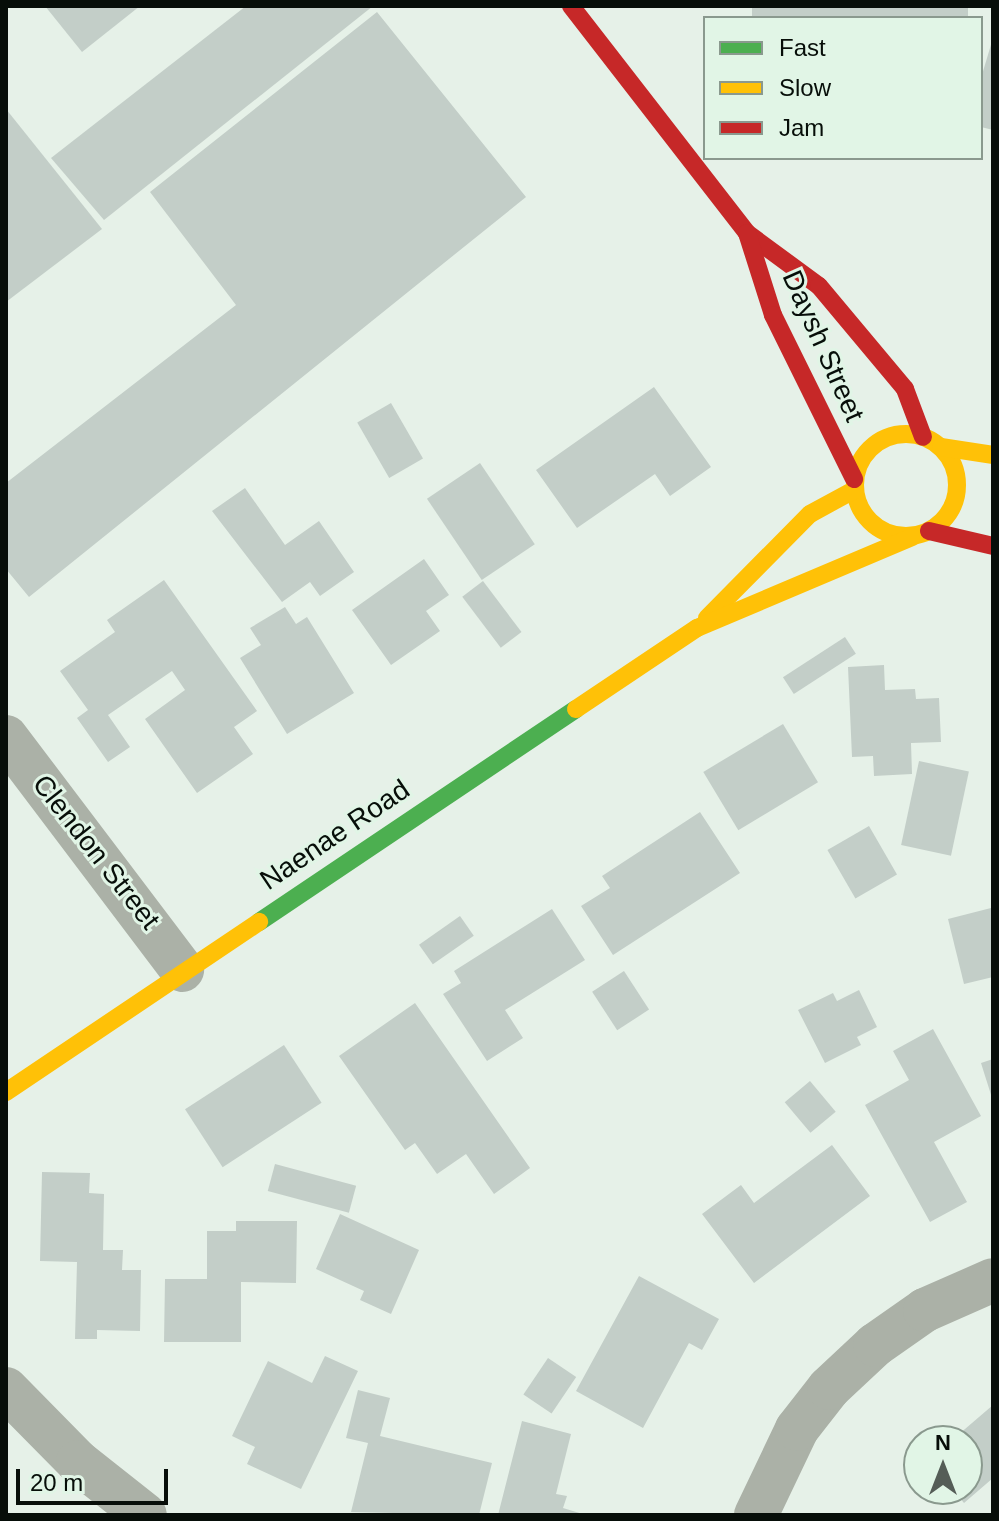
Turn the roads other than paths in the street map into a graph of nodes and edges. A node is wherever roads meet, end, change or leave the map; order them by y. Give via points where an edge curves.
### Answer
1 (571, 6) edge
2 (747, 233) junction
3 (923, 437) junction
4 (941, 447) junction
5 (993, 455) edge
6 (854, 484) junction
7 (920, 534) junction
8 (993, 546) edge
9 (697, 628) junction
10 (6, 737) edge
11 (182, 970) junction
12 (6, 1092) edge
13 (993, 1280) edge
14 (6, 1389) edge
15 (145, 1515) edge
16 (756, 1515) edge

1 - 2 main road, Daysh Street
2 - 3 main road, Daysh Street via 828,297 905,389
2 - 6 main road, Daysh Street via 773,315
3 - 4 main road
3 - 6 main road via 892,436 878,442 867,452
4 - 5 main road
4 - 7 main road via 957,476 957,492 943,522
6 - 7 main road via 858,506 880,531
6 - 9 main road, Naenae Road via 810,514
7 - 8 main road
7 - 9 main road, Naenae Road
9 - 11 main road, Naenae Road
10 - 11 street, Clendon Street
11 - 12 main road, Naenae Road
13 - 16 street via 925,1310 875,1345 829,1388 797,1429
14 - 15 street via 78,1462

